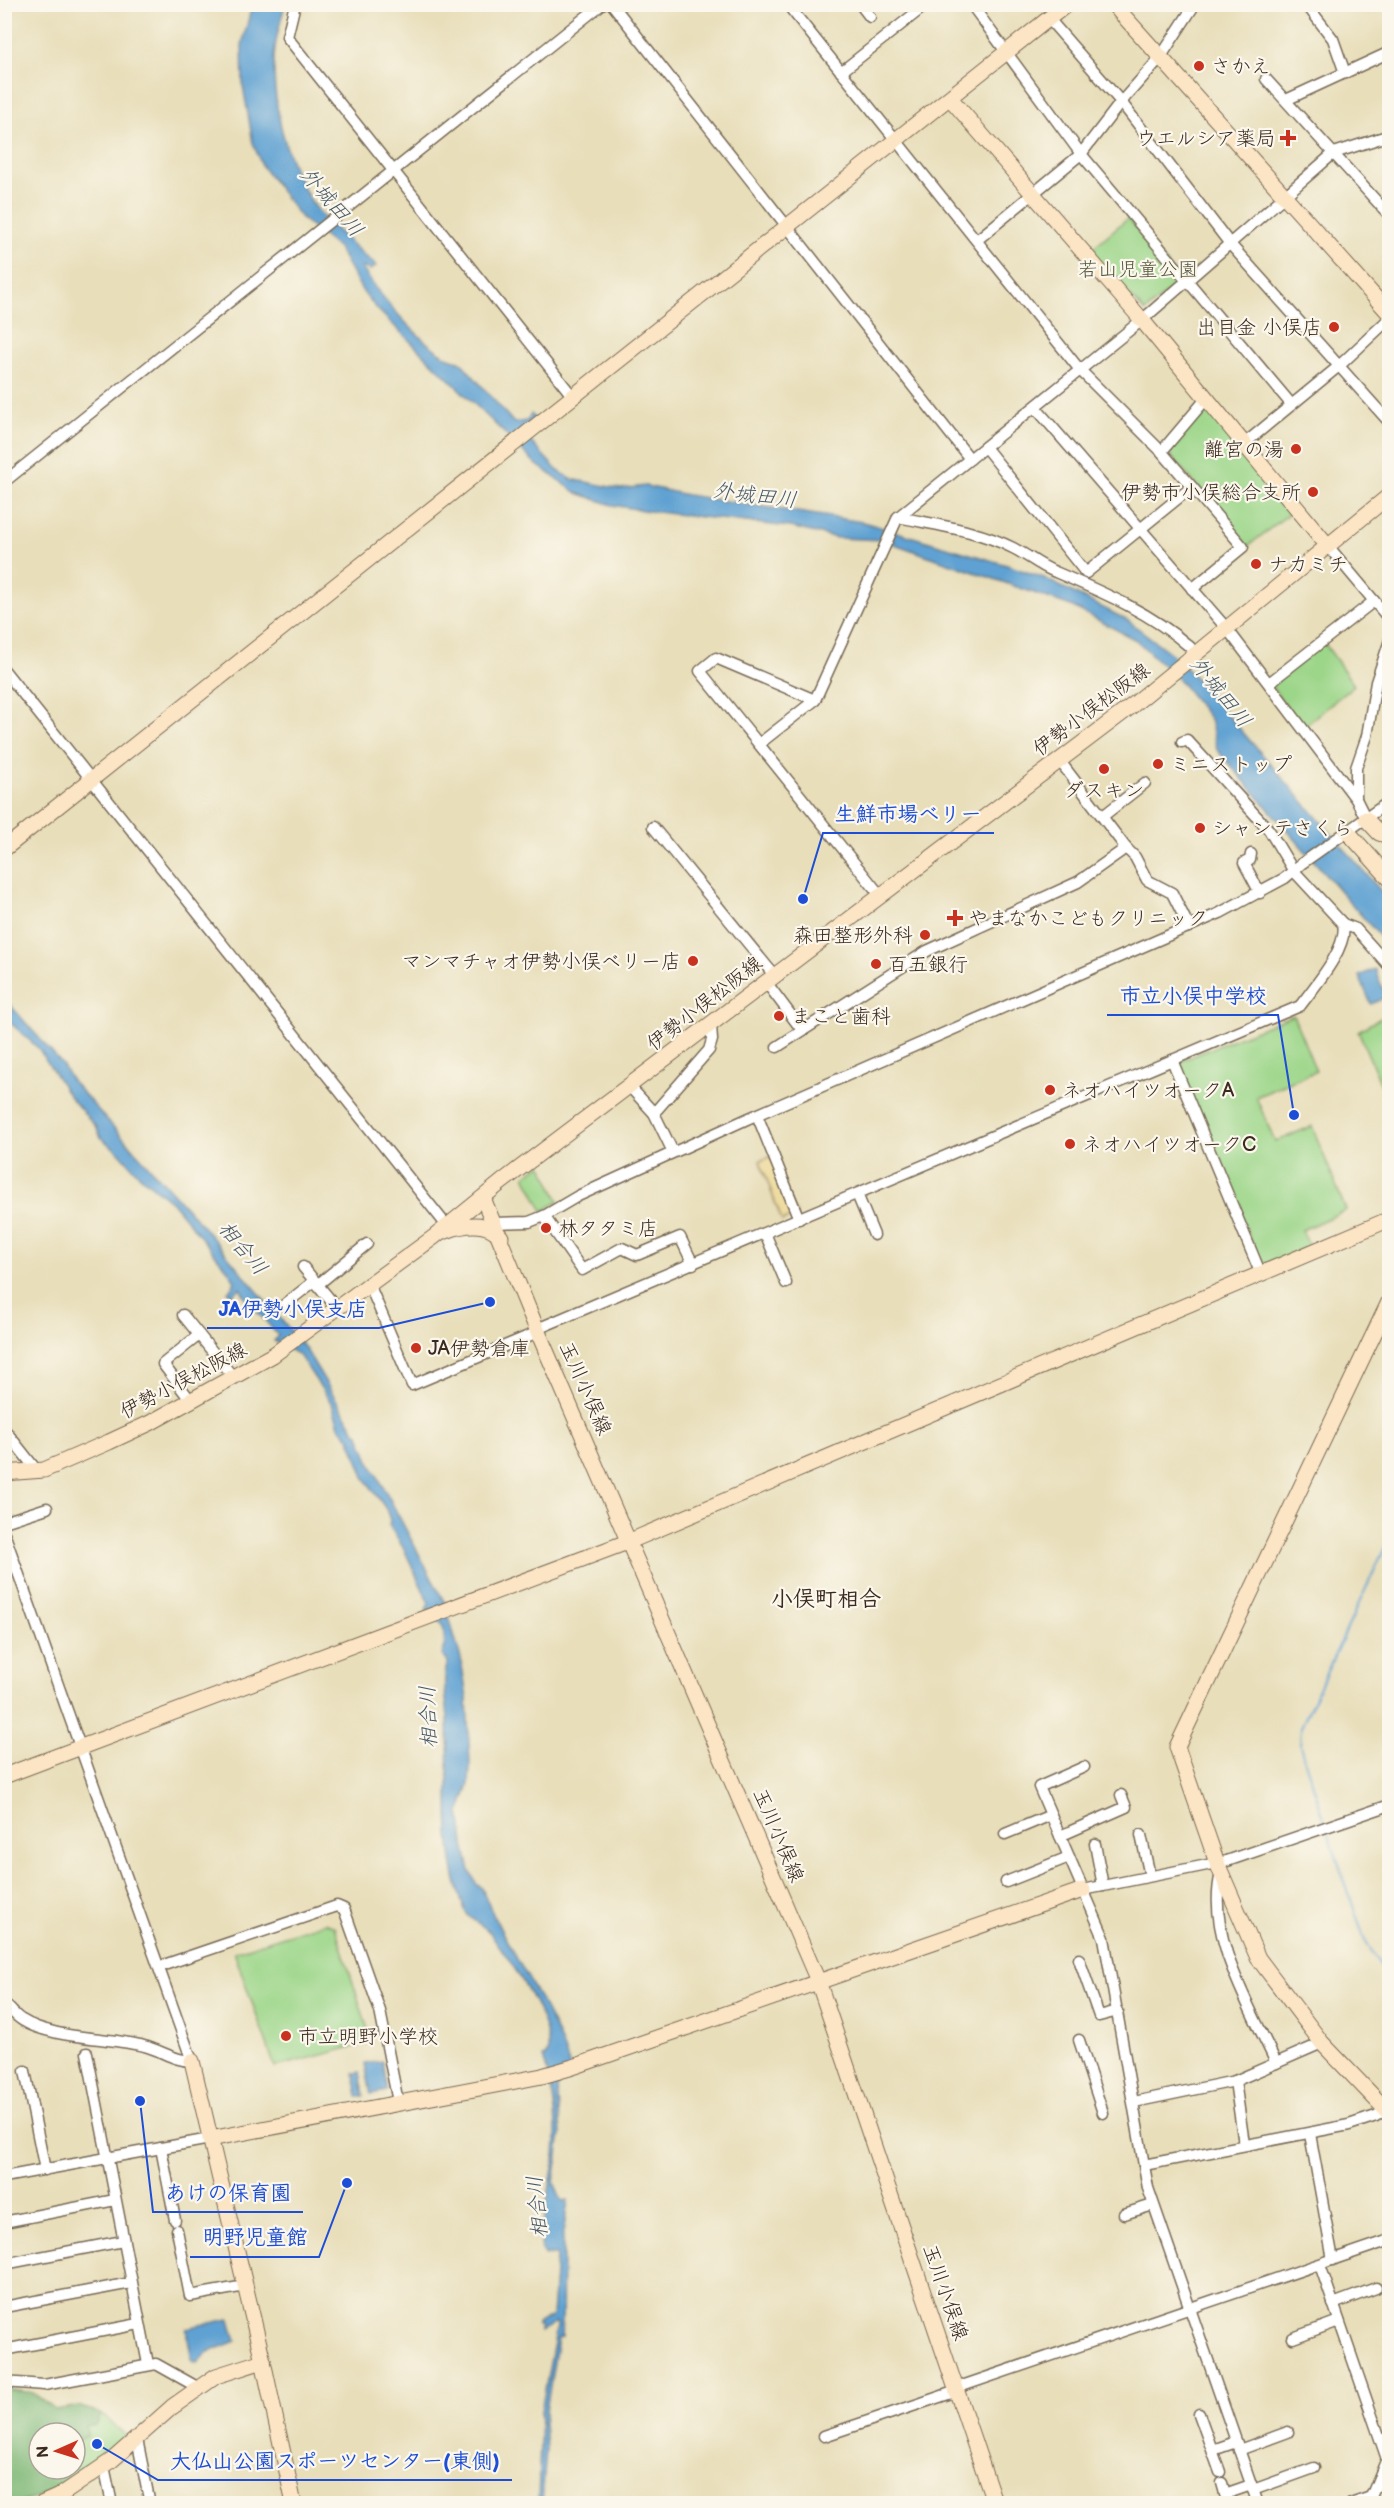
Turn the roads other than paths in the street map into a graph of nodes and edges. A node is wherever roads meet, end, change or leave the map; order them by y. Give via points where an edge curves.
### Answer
1 (295, 4) edge
2 (602, 4) edge
3 (612, 4) edge
4 (787, 4) edge
5 (860, 4) edge
6 (927, 4) edge
7 (971, 4) edge
8 (1067, 4) edge
9 (1113, 4) edge
10 (1195, 4) edge
11 (1306, 4) edge
12 (870, 17) dead end
13 (1049, 20) junction
14 (1389, 52) edge
15 (1008, 53) junction
16 (1160, 58) junction
17 (841, 72) junction
18 (1345, 73) junction
19 (1266, 79) dead end
20 (950, 98) junction
21 (1286, 100) junction
22 (1121, 102) junction
23 (1389, 135) edge
24 (898, 141) junction
25 (1334, 153) junction
26 (1081, 154) junction
27 (393, 171) junction
28 (1034, 195) junction
29 (1285, 198) junction
30 (1389, 216) edge
31 (789, 226) junction
32 (977, 240) junction
33 (1230, 244) junction
34 (1187, 282) junction
35 (1389, 316) edge
36 (1142, 320) junction
37 (1339, 366) junction
38 (1080, 370) junction
39 (574, 398) junction
40 (1206, 399) junction
41 (1291, 404) junction
42 (1035, 407) junction
43 (1389, 423) edge
44 (1244, 444) junction
45 (985, 447) junction
46 (1162, 452) junction
47 (970, 459) junction
48 (4, 482) edge
49 (1192, 487) junction
50 (1389, 495) edge
51 (897, 518) junction
52 (1140, 529) junction
53 (1328, 546) junction
54 (1083, 577) junction
55 (1192, 589) junction
56 (1374, 601) junction
57 (1389, 620) edge
58 (1228, 630) junction
59 (1389, 640) edge
60 (1194, 650) junction
61 (4, 670) edge
62 (1269, 683) junction
63 (815, 700) junction
64 (1182, 742) dead end
65 (759, 744) junction
66 (1059, 760) junction
67 (93, 779) junction
68 (1146, 783) dead end
69 (1356, 799) junction
70 (1389, 801) edge
71 (1102, 816) junction
72 (1366, 819) junction
73 (653, 827) dead end
74 (1345, 832) junction
75 (1389, 836) edge
76 (1126, 848) junction
77 (4, 849) edge
78 (1251, 854) dead end
79 (1299, 871) junction
80 (1389, 879) edge
81 (1260, 893) junction
82 (880, 895) junction
83 (1343, 924) junction
84 (1190, 927) junction
85 (1389, 967) edge
86 (770, 978) junction
87 (711, 1025) junction
88 (802, 1030) junction
89 (777, 1047) dead end
90 (1172, 1060) junction
91 (630, 1087) junction
92 (654, 1113) junction
93 (757, 1115) junction
94 (673, 1152) junction
95 (857, 1194) junction
96 (483, 1198) junction
97 (544, 1216) junction
98 (799, 1219) junction
99 (1389, 1219) edge
100 (447, 1226) junction
101 (498, 1230) junction
102 (765, 1233) junction
103 (874, 1235) dead end
104 (434, 1237) junction
105 (368, 1244) dead end
106 (693, 1264) junction
107 (303, 1267) dead end
108 (1260, 1272) junction
109 (316, 1282) junction
110 (786, 1283) dead end
111 (369, 1284) junction
112 (1389, 1300) edge
113 (284, 1305) dead end
114 (336, 1308) junction
115 (183, 1315) dead end
116 (537, 1330) junction
117 (199, 1335) junction
118 (233, 1377) junction
119 (191, 1401) junction
120 (4, 1429) edge
121 (38, 1472) junction
122 (4, 1473) edge
123 (47, 1508) dead end
124 (4, 1522) edge
125 (4, 1533) edge
126 (630, 1541) junction
127 (82, 1748) junction
128 (1084, 1767) dead end
129 (4, 1776) edge
130 (1121, 1795) dead end
131 (1389, 1805) edge
132 (1051, 1815) junction
133 (1005, 1834) dead end
134 (1060, 1836) junction
135 (1141, 1836) dead end
136 (1095, 1844) dead end
137 (1069, 1857) junction
138 (1219, 1868) junction
139 (1150, 1876) junction
140 (1006, 1882) dead end
141 (1103, 1886) junction
142 (1083, 1890) junction
143 (1079, 1959) dead end
144 (161, 1966) junction
145 (818, 1981) junction
146 (4, 2004) edge
147 (1118, 2011) junction
148 (1079, 2040) dead end
149 (1322, 2043) junction
150 (87, 2053) dead end
151 (192, 2061) junction
152 (1276, 2063) junction
153 (26, 2071) dead end
154 (1235, 2081) junction
155 (1134, 2102) junction
156 (398, 2103) junction
157 (1388, 2110) edge
158 (1103, 2113) dead end
159 (1310, 2134) junction
160 (210, 2139) junction
161 (1244, 2144) junction
162 (161, 2148) junction
163 (107, 2158) junction
164 (1144, 2165) junction
165 (45, 2169) junction
166 (4, 2178) edge
167 (115, 2200) junction
168 (1153, 2205) junction
169 (1124, 2214) dead end
170 (4, 2222) edge
171 (1389, 2240) edge
172 (123, 2241) junction
173 (1333, 2260) junction
174 (4, 2264) edge
175 (1320, 2265) junction
176 (131, 2283) junction
177 (245, 2286) junction
178 (1376, 2288) dead end
179 (1333, 2304) junction
180 (4, 2307) edge
181 (1189, 2309) junction
182 (1339, 2321) junction
183 (139, 2324) junction
184 (1293, 2338) dead end
185 (4, 2350) edge
186 (264, 2361) junction
187 (148, 2364) junction
188 (4, 2382) edge
189 (199, 2388) junction
190 (957, 2389) junction
191 (1199, 2414) dead end
192 (1288, 2432) dead end
193 (824, 2436) dead end
194 (137, 2439) junction
195 (1237, 2446) junction
196 (1213, 2450) junction
197 (1389, 2456) edge
198 (104, 2466) junction
199 (1314, 2468) dead end
200 (1224, 2488) edge
201 (1252, 2488) junction
202 (1373, 2501) edge
203 (49, 2502) edge
204 (111, 2504) edge
205 (150, 2504) edge
206 (294, 2504) edge
207 (995, 2504) edge
208 (1258, 2504) edge
209 (1351, 2504) edge

1 - 27 street via 286,37
2 - 27 street
3 - 31 street
4 - 17 street
5 - 12 street
6 - 17 street
7 - 15 street
8 - 13 street
9 - 16 street
10 - 16 street
11 - 18 street via 1333,39
13 - 15 street
13 - 22 street
14 - 18 street
15 - 20 street
15 - 26 street
16 - 22 street
16 - 29 street
17 - 24 street
18 - 21 street
19 - 21 street
20 - 24 street
20 - 28 street
21 - 25 street
22 - 26 street
22 - 33 street
23 - 25 street
24 - 31 street
24 - 32 street
25 - 29 street
25 - 30 street
26 - 28 street
26 - 34 street
27 - 39 street
27 - 48 street
28 - 32 street
28 - 36 street
29 - 33 street
29 - 35 street
31 - 39 street
31 - 47 street
32 - 38 street
33 - 34 street
33 - 37 street
34 - 36 street
34 - 41 street
35 - 37 street
36 - 38 street
36 - 40 street
37 - 41 street
37 - 43 street
38 - 42 street
38 - 46 street
39 - 67 street
40 - 44 street
40 - 46 street
41 - 44 street
42 - 45 street
42 - 52 street
44 - 53 street
45 - 47 street
45 - 54 street
46 - 49 street
47 - 51 street
49 - 52 street
49 - 55 street via 1243,547
50 - 53 street, 伊勢小俣松阪線
51 - 54 street via 985,536 1052,570
51 - 63 street
52 - 54 street
52 - 55 street
53 - 56 street
53 - 58 street, 伊勢小俣松阪線
54 - 60 street
55 - 58 street
56 - 57 street
56 - 62 street
58 - 60 street, 伊勢小俣松阪線
58 - 62 street
59 - 69 street via 1356,768
60 - 66 street, 伊勢小俣松阪線 via 1147,694
61 - 67 street
62 - 69 street
63 - 65 street
63 - 65 street via 716,658 700,671
64 - 79 street via 1188,740 1239,796
65 - 82 street
66 - 71 street
66 - 82 street, 伊勢小俣松阪線
67 - 77 street
67 - 100 street
68 - 71 street
69 - 72 street
70 - 72 street
71 - 76 street
72 - 74 street
72 - 75 street via 1379,833
73 - 86 street
74 - 79 street
74 - 80 street
76 - 84 street via 1147,880 1172,893
76 - 88 street via 1078,882 927,951
78 - 81 street via 1250,860 1244,862
79 - 81 street
79 - 83 street
81 - 84 street
82 - 86 street, 伊勢小俣松阪線
83 - 85 street via 1356,929
83 - 90 street via 1340,949 1300,1006
84 - 93 street
86 - 87 street, 伊勢小俣松阪線
86 - 88 street
87 - 91 street, 伊勢小俣松阪線
87 - 92 street via 709,1050
88 - 89 street
90 - 95 street
90 - 108 street
91 - 92 street
91 - 96 street, 伊勢小俣松阪線
92 - 94 street
93 - 94 street
93 - 98 street
94 - 97 street
95 - 98 street
95 - 103 street
96 - 100 street, 伊勢小俣松阪線
96 - 101 street, 玉川小俣線
97 - 101 street
97 - 106 street via 582,1270 622,1248 637,1255 680,1237
98 - 102 street
99 - 108 street
100 - 104 street, 伊勢小俣松阪線
101 - 104 street via 460,1226
101 - 116 street, 玉川小俣線
102 - 106 street
102 - 110 street
104 - 111 street, 伊勢小俣松阪線
105 - 109 street
106 - 116 street
107 - 109 street
108 - 126 street
109 - 113 street
109 - 114 street
111 - 114 street, 伊勢小俣松阪線
111 - 116 street via 412,1385
112 - 138 street via 1179,1741 1178,1751
114 - 118 street, 伊勢小俣松阪線 via 273,1355
115 - 117 street
116 - 126 street, 玉川小俣線
117 - 118 street
117 - 119 street via 163,1364
118 - 119 street, 伊勢小俣松阪線
119 - 121 street, 伊勢小俣松阪線 via 140,1428
120 - 121 street
121 - 122 street, 伊勢小俣松阪線
123 - 124 street
125 - 127 street
126 - 127 street
126 - 145 street, 玉川小俣線
127 - 129 street
127 - 144 street
128 - 132 street via 1039,1787
130 - 134 street via 1126,1807
131 - 138 street
132 - 133 street
132 - 134 street
134 - 137 street
135 - 139 street
136 - 141 street
137 - 140 street
137 - 142 street
138 - 139 street
138 - 149 street via 1267,1975
138 - 152 street via 1218,1900 1230,1965
139 - 141 street
141 - 142 street
142 - 145 street
142 - 147 street via 1104,1938
143 - 147 street via 1099,2016
144 - 151 street
144 - 156 street via 337,1906 344,1909 380,2011
145 - 156 street via 573,2067
145 - 190 street, 玉川小俣線
146 - 151 street via 24,2022 104,2041 144,2045 172,2058
147 - 155 street
148 - 158 street
149 - 152 street
149 - 157 street
150 - 163 street
151 - 160 street
152 - 154 street
153 - 165 street
154 - 155 street
154 - 161 street
155 - 164 street
156 - 160 street
157 - 159 street
159 - 161 street
159 - 173 street
160 - 162 street
160 - 177 street
161 - 164 street
162 - 163 street
162 - 177 street via 190,2296
163 - 165 street
163 - 167 street
164 - 168 street
165 - 166 street
167 - 170 street
167 - 172 street
168 - 169 street
168 - 181 street
171 - 173 street
172 - 174 street
172 - 176 street
173 - 175 street
175 - 179 street
175 - 181 street
176 - 180 street
176 - 183 street
177 - 186 street
178 - 179 street
179 - 182 street
181 - 190 street
181 - 195 street
182 - 184 street
182 - 197 street
183 - 185 street
183 - 187 street
186 - 189 street via 222,2372
186 - 206 street
187 - 188 street via 44,2385
187 - 189 street via 156,2364
189 - 194 street
190 - 193 street
190 - 207 street, 玉川小俣線
191 - 196 street
192 - 195 street
194 - 198 street
194 - 205 street
195 - 196 street
195 - 201 street
196 - 200 street
197 - 202 street
198 - 203 street
198 - 204 street
199 - 201 street
200 - 201 street
201 - 208 street
202 - 209 street

